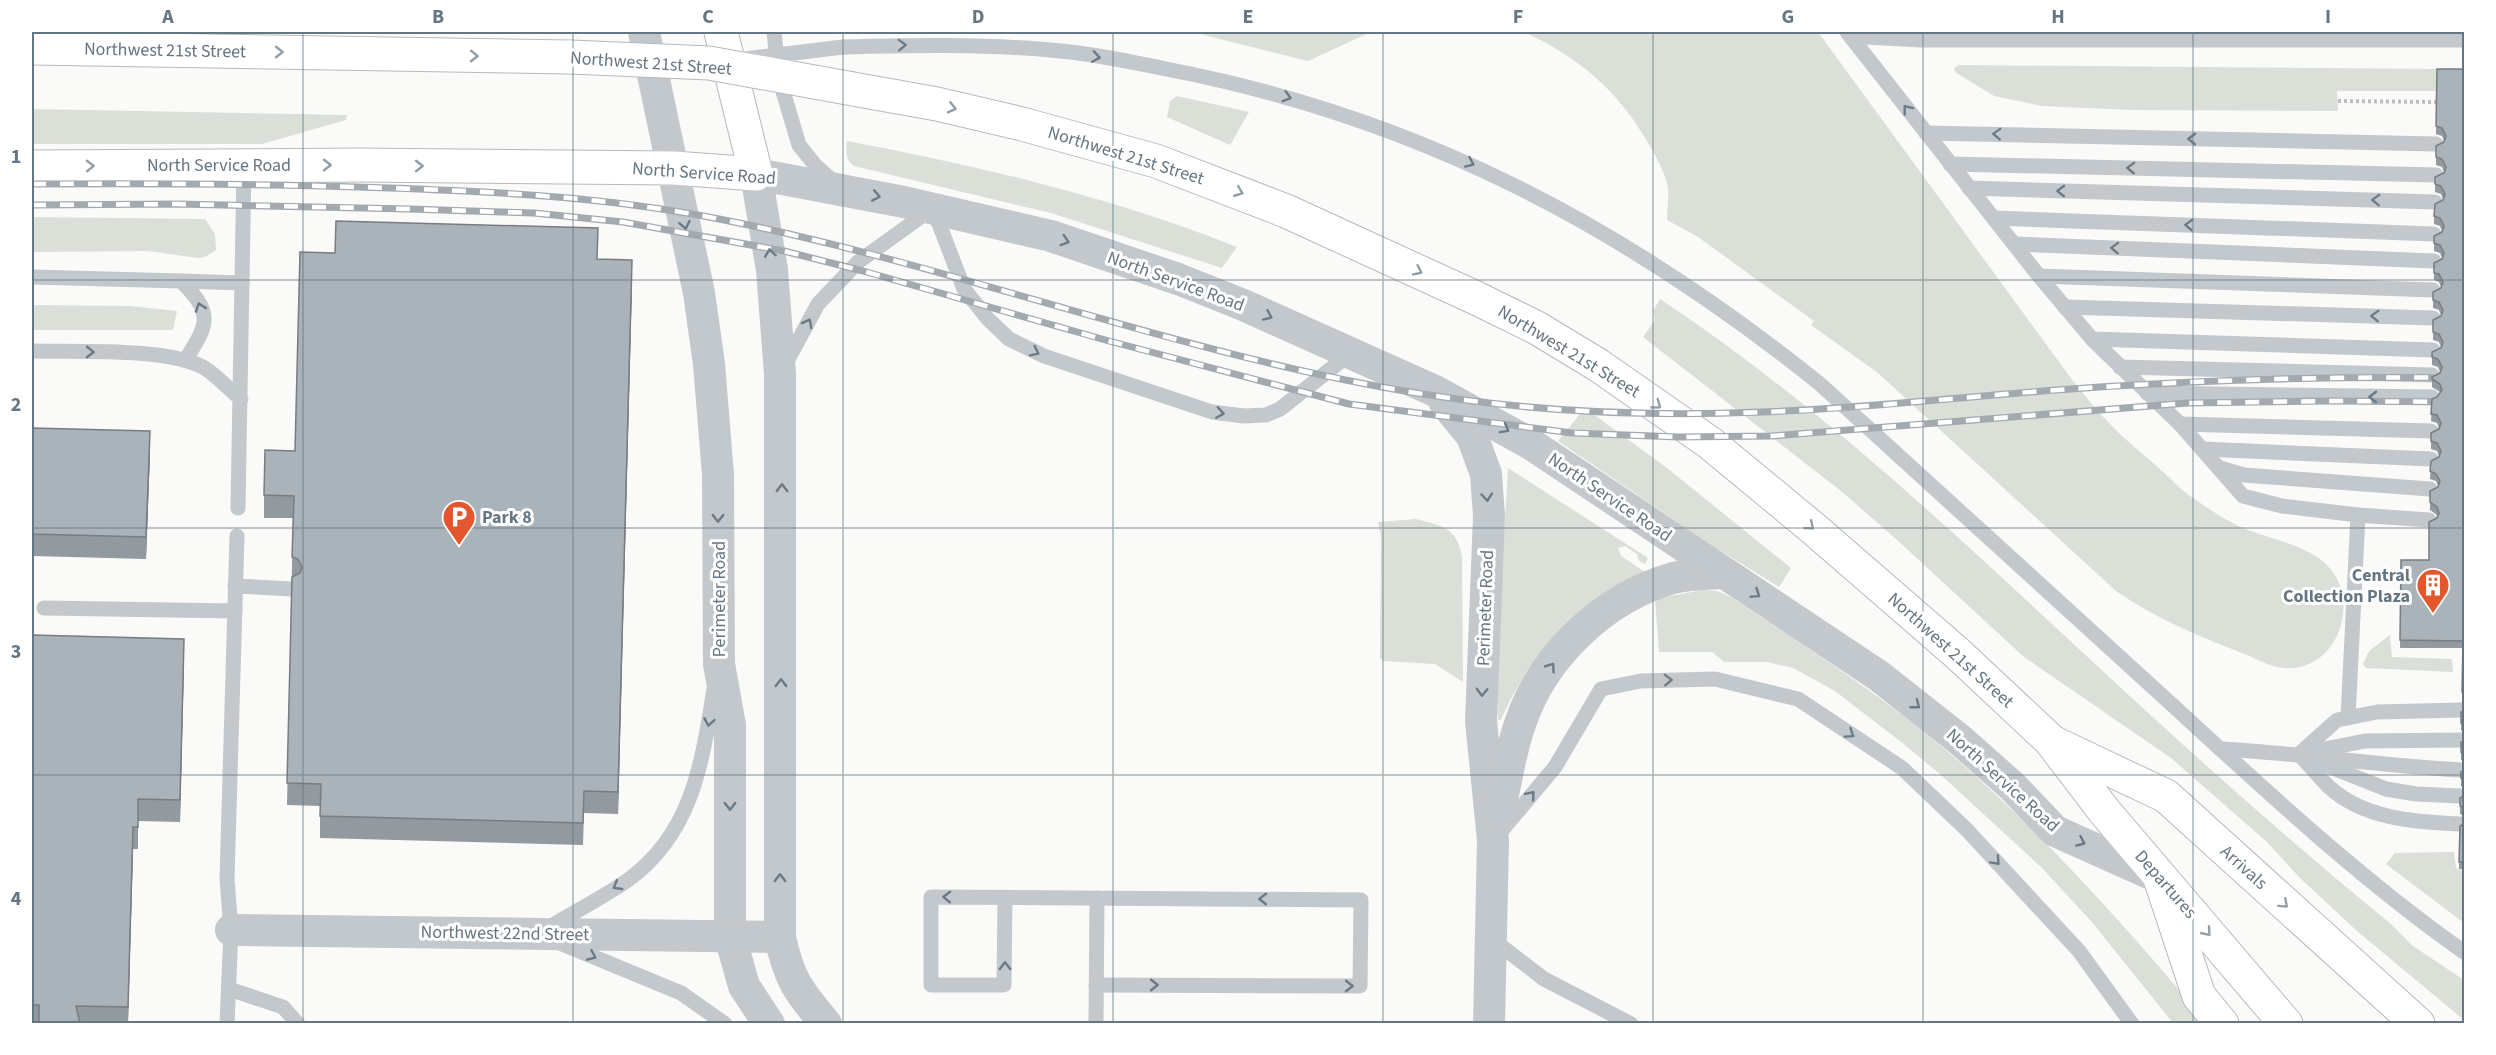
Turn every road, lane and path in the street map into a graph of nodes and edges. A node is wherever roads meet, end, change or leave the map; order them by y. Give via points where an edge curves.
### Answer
1 (644, 32) edge
2 (721, 32) edge
3 (774, 32) edge
4 (1848, 32) edge
5 (2464, 40) edge
6 (32, 48) edge
7 (709, 63) junction
8 (2338, 101) dead end
9 (2442, 102) edge
10 (1926, 134) junction
11 (2436, 144) edge
12 (1950, 164) junction
13 (244, 165) junction
14 (32, 167) edge
15 (674, 168) junction
16 (756, 174) junction
17 (2436, 175) edge
18 (1969, 188) junction
19 (843, 190) junction
20 (2435, 202) edge
21 (933, 208) junction
22 (1994, 218) junction
23 (2434, 234) edge
24 (2014, 244) junction
25 (2434, 261) edge
26 (2039, 276) junction
27 (32, 277) edge
28 (181, 281) junction
29 (242, 283) junction
30 (2433, 290) edge
31 (2065, 307) junction
32 (2433, 318) edge
33 (2092, 339) junction
34 (2433, 350) edge
35 (32, 351) edge
36 (1352, 353) junction
37 (186, 360) junction
38 (2120, 367) junction
39 (780, 374) junction
40 (2432, 375) edge
41 (1435, 391) junction
42 (2147, 393) junction
43 (2432, 398) edge
44 (241, 399) junction
45 (2180, 424) junction
46 (2431, 431) edge
47 (2202, 449) junction
48 (2431, 459) edge
49 (2220, 468) junction
50 (2430, 489) edge
51 (238, 508) dead end
52 (2358, 515) junction
53 (2429, 520) edge
54 (237, 536) dead end
55 (1723, 573) junction
56 (236, 586) junction
57 (292, 589) edge
58 (44, 608) dead end
59 (235, 611) junction
60 (719, 664) junction
61 (2462, 710) edge
62 (2348, 718) junction
63 (2461, 740) edge
64 (2050, 741) junction
65 (2220, 749) junction
66 (2299, 754) junction
67 (2461, 770) edge
68 (2460, 796) edge
69 (2460, 824) edge
70 (1493, 840) junction
71 (2160, 878) junction
72 (1005, 898) junction
73 (1096, 898) junction
74 (231, 930) junction
75 (538, 934) junction
76 (730, 936) junction
77 (780, 936) junction
78 (1492, 939) junction
79 (2464, 952) edge
80 (1096, 985) junction
81 (229, 989) junction
82 (227, 1023) edge
83 (298, 1023) edge
84 (725, 1023) edge
85 (769, 1023) edge
86 (826, 1023) edge
87 (1096, 1023) edge
88 (1489, 1023) edge
89 (1632, 1023) edge
90 (2132, 1023) edge
91 (2222, 1023) edge
92 (2286, 1023) edge
93 (2418, 1023) edge

1 - 15 street, Perimeter Road
2 - 16 main road
3 - 19 lane via 779,78 799,145
4 - 5 lane via 1866,37 1921,40
10 -> 4 lane
6 -> 7 main road, Northwest 21st Street, bridge
7 -> 64 main road, Northwest 21st Street, bridge via 938,104 1156,161 1286,211 1537,328 1649,398 1710,443 1957,653
7 -> 65 lane, bridge via 843,47 979,45 1053,50 1268,91 1328,109 1471,163 1621,243 1762,337 1820,384
8 - 9 path
11 -> 10 lane
10 - 12 lane
17 -> 12 lane
12 - 18 lane
14 -> 13 main road, North Service Road
13 -> 15 main road, North Service Road
13 - 29 lane
15 - 16 main road, North Service Road
15 -> 60 street, Perimeter Road via 699,293 716,438
16 - 19 street, North Service Road
39 -> 16 street via 772,270
20 -> 18 lane
18 - 22 lane
19 -> 21 street, North Service Road
21 -> 36 street, North Service Road via 1051,237 1179,279
21 -> 36 lane via 964,289 1009,339 1044,356 1212,412 1244,416 1266,415 1280,409
39 -> 21 lane via 818,304 858,262
23 -> 22 lane
22 - 24 lane
25 -> 24 lane
24 - 26 lane
26 - 30 lane
26 - 31 lane
27 - 28 lane
28 - 29 lane
37 -> 28 lane via 204,324 199,299
29 - 44 lane
32 -> 31 lane
31 - 33 lane
33 - 34 lane
33 - 38 lane
35 -> 37 lane via 128,353
36 - 41 street, North Service Road
37 - 44 lane via 206,369
38 - 40 lane
38 - 42 lane
77 -> 39 street
41 -> 55 street, North Service Road via 1531,444
41 -> 70 street, Perimeter Road via 1472,436 1486,474 1489,516 1481,721
43 -> 42 lane
42 - 45 lane
44 - 51 lane
45 - 46 lane
45 - 47 lane
47 - 48 lane
47 - 49 lane
49 - 50 lane via 2244,476
49 - 52 lane via 2243,496 2282,506
52 - 53 lane
52 - 62 lane
54 - 56 lane
70 -> 55 street, Perimeter Road via 1520,723 1537,687 1565,647 1600,615 1636,592 1676,578
55 -> 71 street, North Service Road via 1879,676 1960,740 2055,831
56 - 57 lane
56 - 59 lane
58 - 59 lane
59 - 74 lane via 227,879
60 -> 75 lane via 703,756 691,798 676,829 658,854 628,880
60 -> 76 street, Perimeter Road via 730,725
61 - 62 lane via 2377,712
62 - 66 lane via 2337,720
63 - 66 lane via 2366,741
64 - 71 main road, Departures
64 -> 93 main road, Arrivals via 2166,796
65 - 66 lane
65 - 79 lane via 2372,881
66 - 67 lane
66 - 68 lane via 2386,789
66 - 69 lane via 2329,787 2352,802 2397,819
70 - 78 street, Perimeter Road
70 -> 90 lane via 1555,767 1601,689 1641,681 1715,679 1798,699 1902,768 1967,830 2079,951
71 - 91 main road via 2199,996
71 -> 92 main road, Departures
72 -> 72 lane via 931,897 931,985 1004,985
72 - 73 lane
73 - 80 lane
80 -> 73 lane via 1360,986 1361,900
74 - 75 street, Northwest 22nd Street
74 - 81 lane
75 - 76 street, Northwest 22nd Street
75 -> 84 lane via 681,993
76 - 77 street, Northwest 22nd Street
76 - 85 street, Perimeter Road via 744,986
77 - 86 street via 786,964 799,992
78 - 88 street, Perimeter Road
78 - 89 lane via 1544,979
80 - 87 lane
81 - 82 lane
81 - 83 lane via 283,1006

